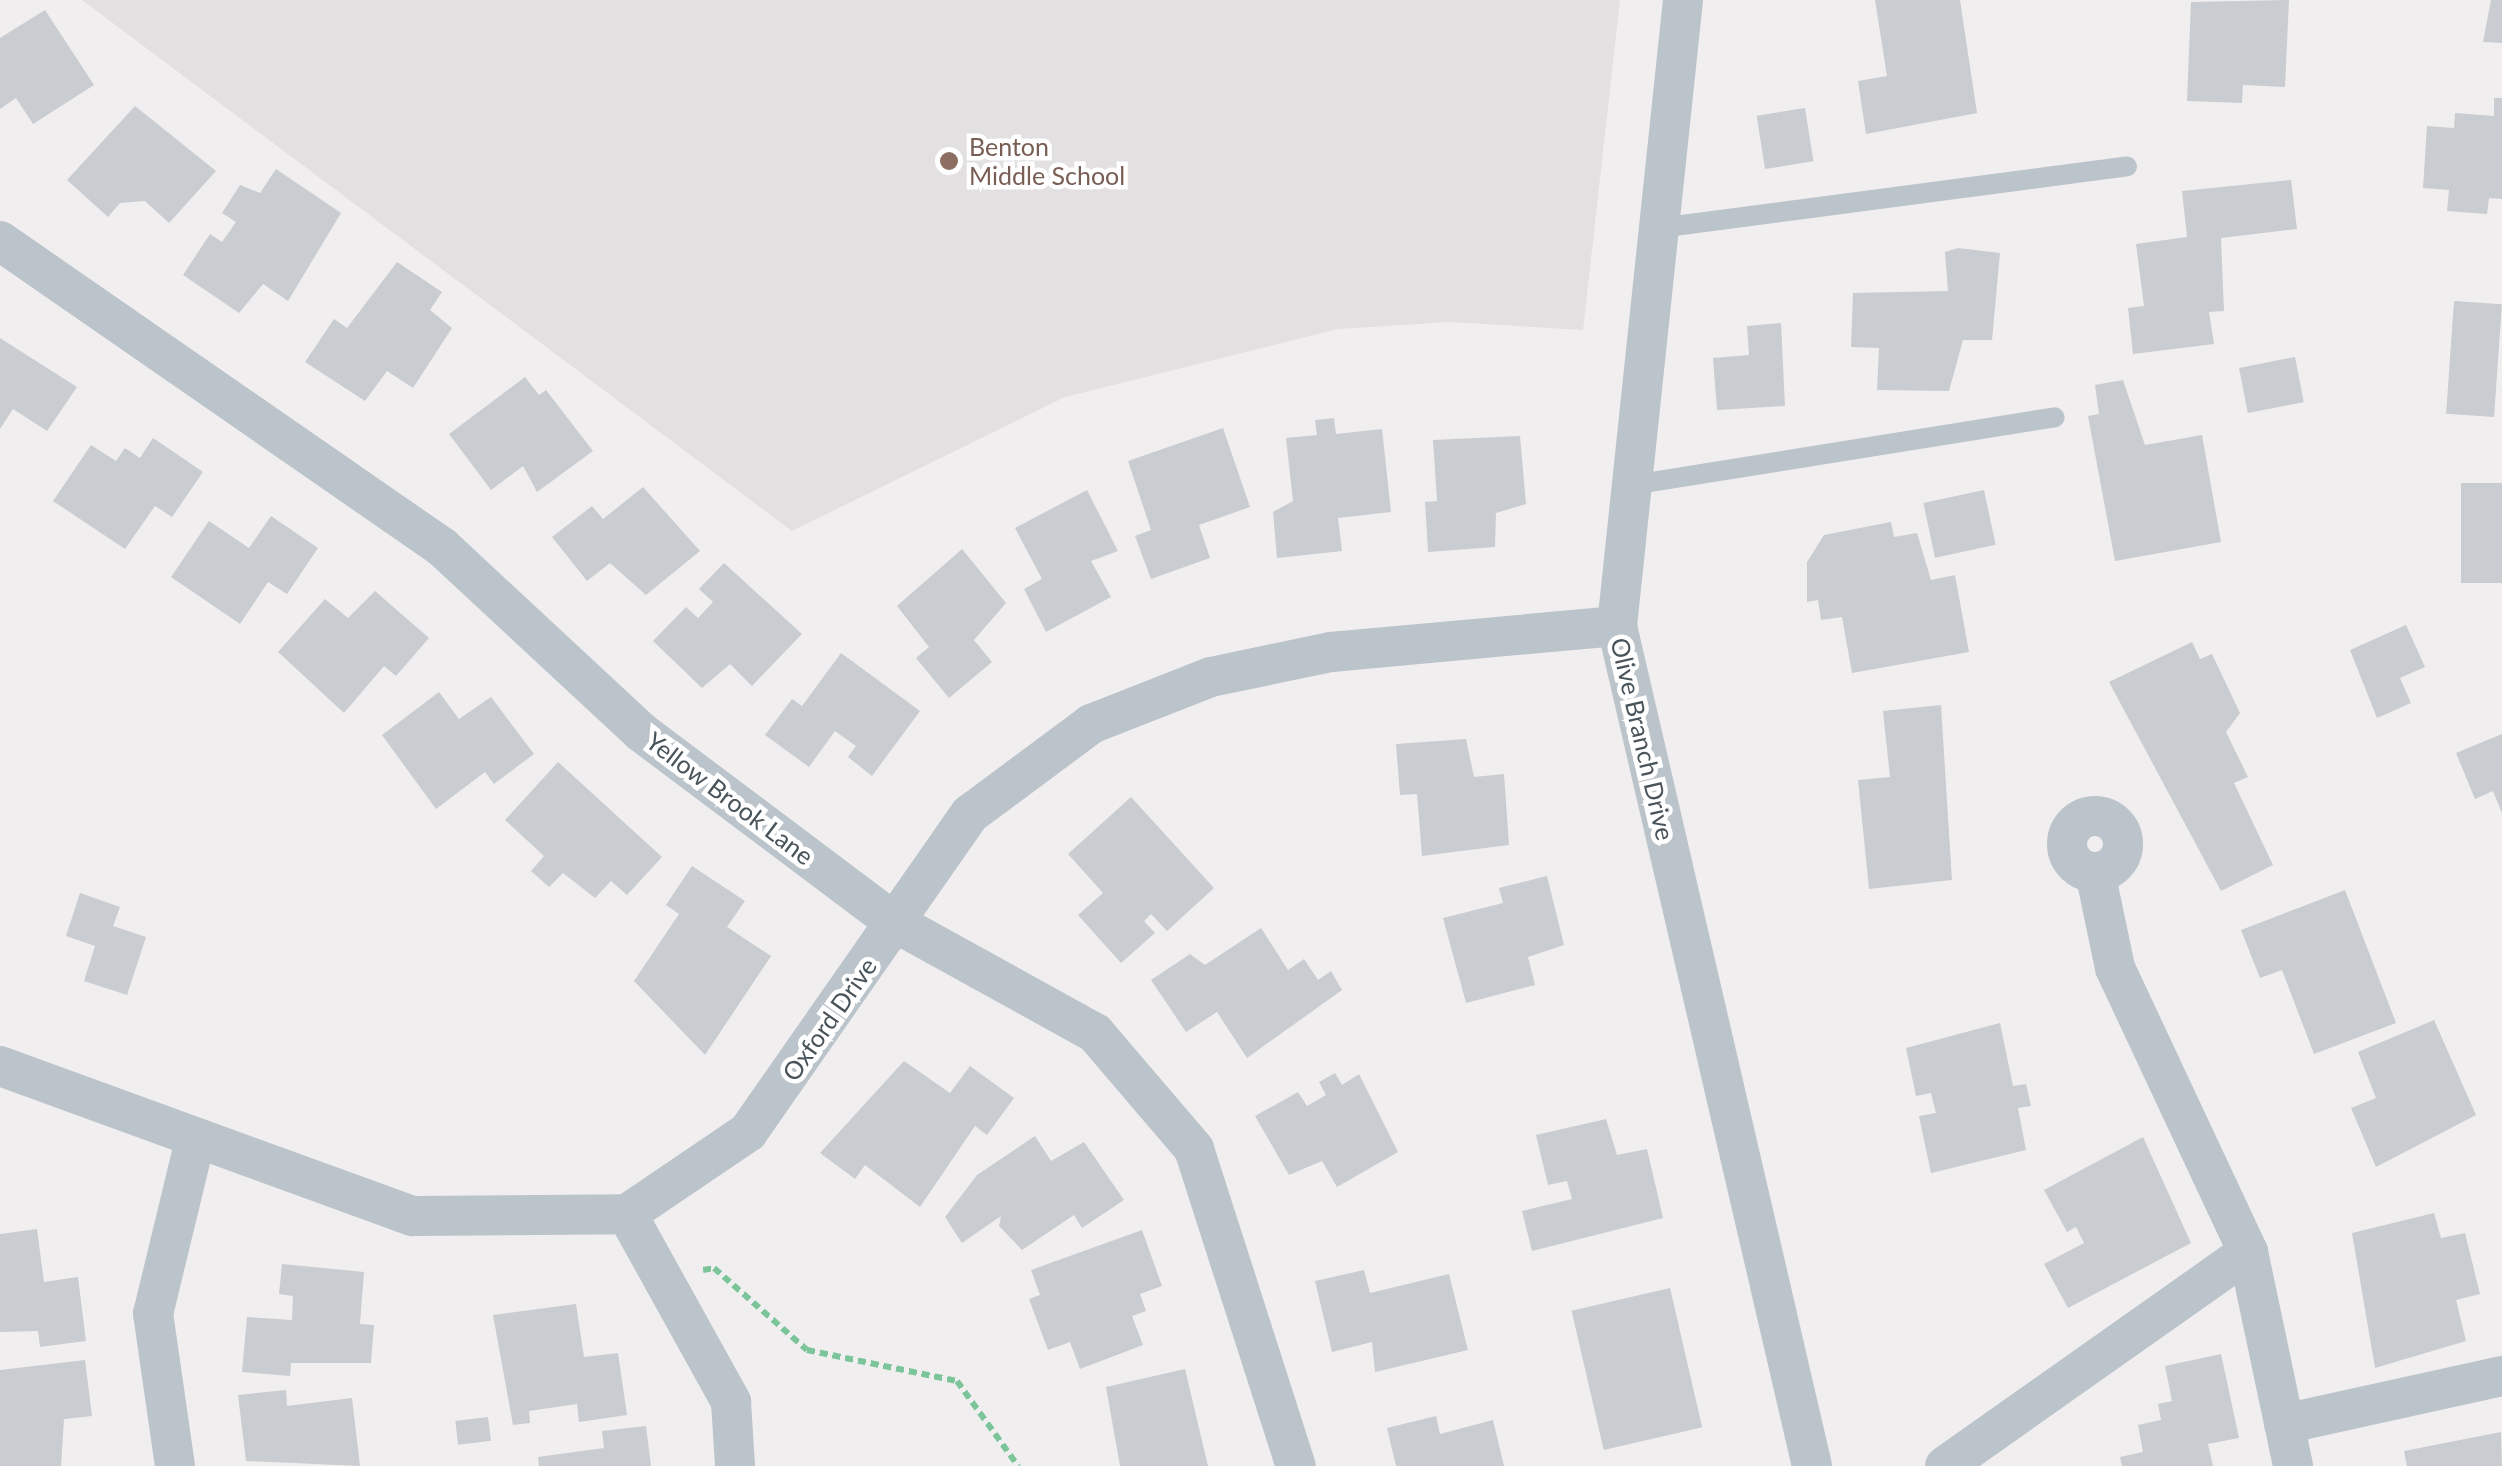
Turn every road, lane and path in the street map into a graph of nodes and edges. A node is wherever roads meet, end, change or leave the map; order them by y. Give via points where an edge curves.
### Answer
1 (1683, 0) edge
2 (2128, 166) dead end
3 (1659, 228) junction
4 (0, 241) edge
5 (2055, 418) dead end
6 (1632, 486) junction
7 (1617, 626) junction
8 (2095, 872) dead end
9 (894, 922) junction
10 (0, 1066) edge
11 (195, 1141) junction
12 (627, 1214) junction
13 (2248, 1252) junction
14 (660, 1274) junction
15 (2502, 1376) edge
16 (2284, 1424) junction
17 (176, 1466) edge
18 (735, 1466) edge
19 (1018, 1466) edge
20 (1296, 1466) edge
21 (1812, 1466) edge
22 (1945, 1466) edge
23 (2293, 1466) edge

1 - 3 street, Olive Branch Drive
2 - 3 lane
3 - 6 street, Olive Branch Drive
4 - 9 street, Yellow Brook Lane via 442,547 642,732
5 - 6 lane
6 - 7 street, Olive Branch Drive
7 - 9 street, Oxford Drive via 1330,652 1210,677 1091,724 970,814
7 - 21 street, Olive Branch Drive
8 - 13 street via 2115,968
9 - 12 street, Oxford Drive via 748,1132
9 - 20 street, Yellow Brook Lane via 1095,1033 1194,1149
10 - 11 street
11 - 12 street via 413,1216
11 - 17 street via 154,1314
12 - 14 street
13 - 16 street
13 - 22 street
14 - 18 street via 731,1402
14 - 19 path via 714,1268 807,1350 957,1381
15 - 16 street
16 - 23 street

